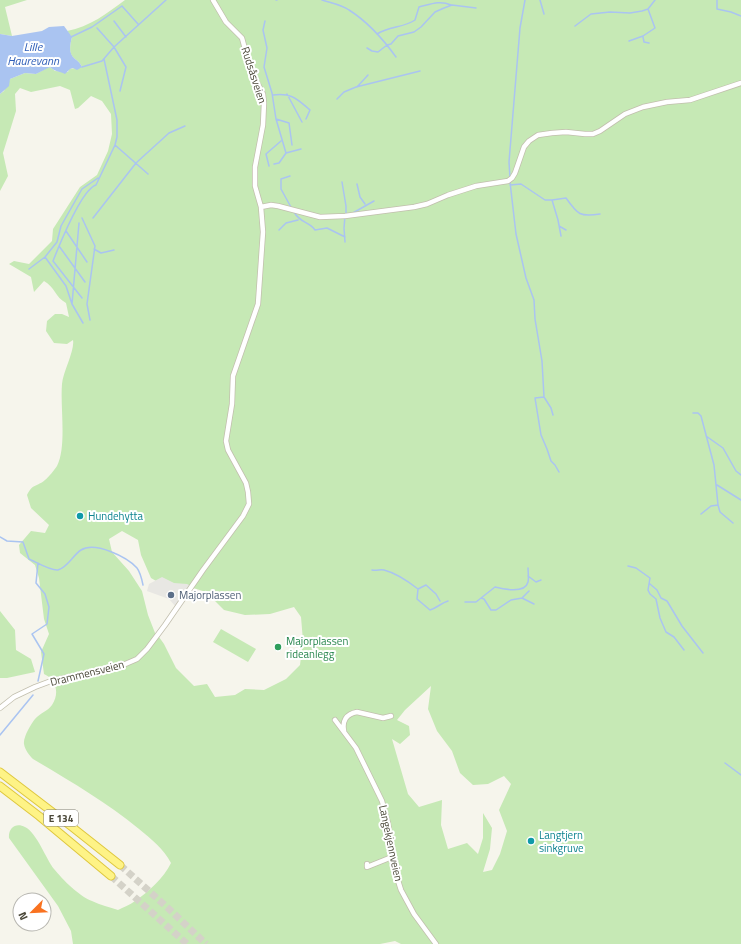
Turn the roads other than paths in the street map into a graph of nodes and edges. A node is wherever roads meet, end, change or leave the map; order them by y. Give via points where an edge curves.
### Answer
1 (213, 0) edge
2 (741, 83) edge
3 (261, 207) junction
4 (192, 586) joint
5 (0, 708) edge
6 (391, 716) dead end
7 (335, 720) dead end
8 (344, 731) junction
9 (0, 772) edge
10 (0, 786) edge
11 (392, 857) junction
12 (367, 864) dead end
13 (120, 865) tunnel mouth
14 (111, 876) tunnel mouth
15 (436, 944) edge

1 - 3 street, Rudsåsveien via 224,20 242,38 251,71 264,98 263,125 255,167 255,186
2 - 3 street via 690,100 643,107 625,114 593,134 566,132 538,136 526,144 514,176 508,181 476,186 420,206 328,218 278,206
3 - 4 street, Rudsåsveien via 262,243 258,304 233,376 232,404 226,441 228,450 244,479 249,501 245,513
4 - 5 street, Drammensveien via 146,649 134,661 46,683 23,692
6 - 8 street via 383,718 353,713 344,720
7 - 8 street, Langekjennveien
8 - 11 street, Langekjennveien via 356,748 382,801 388,823
9 - 13 highway, E 134
10 - 14 highway, E 134
11 - 12 street via 367,867
11 - 15 street, Langekjennveien via 401,890 414,914

